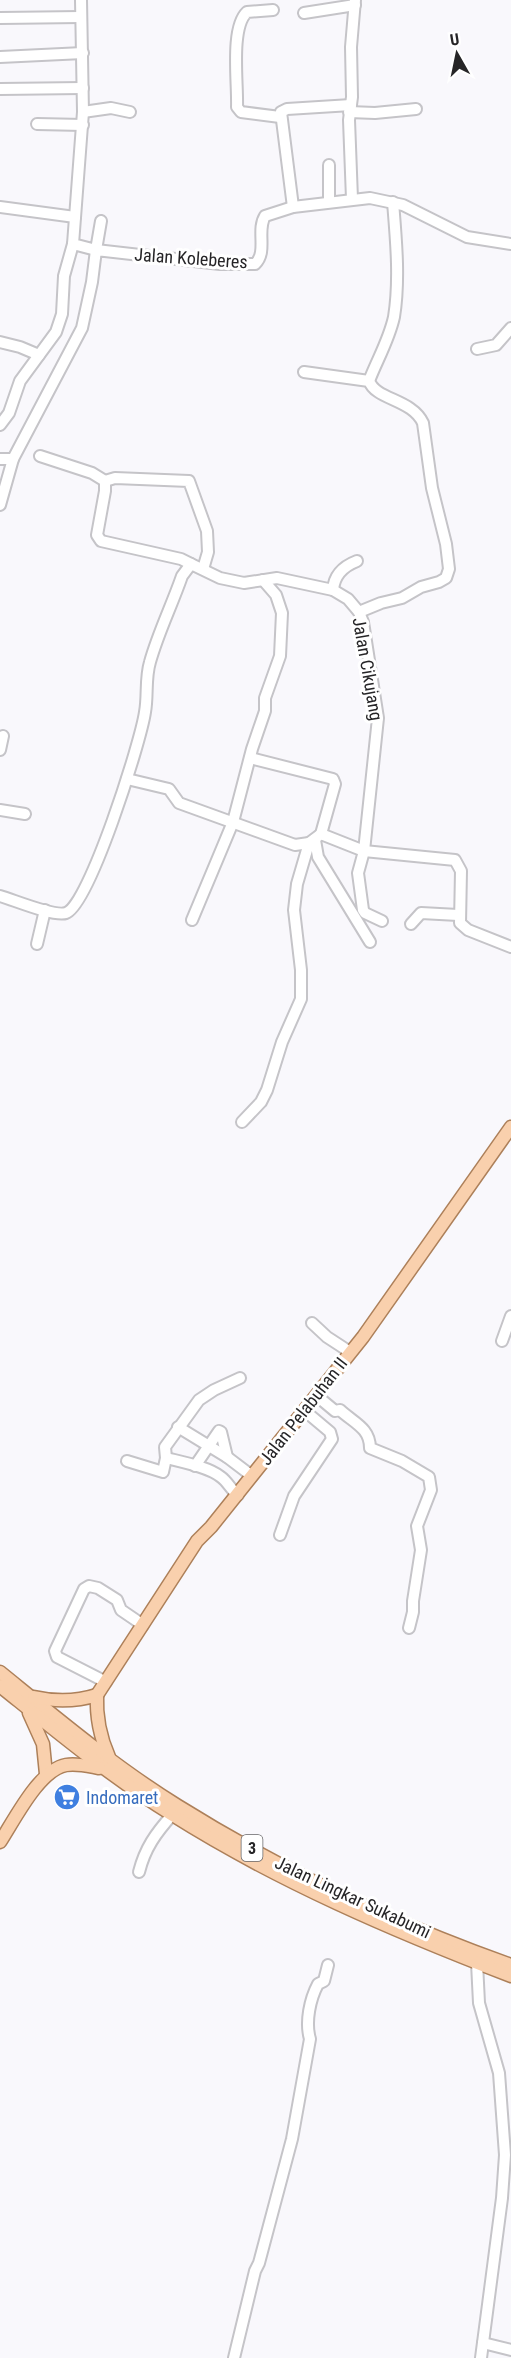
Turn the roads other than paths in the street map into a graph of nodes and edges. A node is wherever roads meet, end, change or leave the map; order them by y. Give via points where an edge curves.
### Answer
1 (81, 0) edge
2 (355, 3) edge
3 (273, 10) dead end
4 (304, 13) dead end
5 (81, 17) junction
6 (0, 18) edge
7 (83, 53) junction
8 (0, 57) edge
9 (83, 88) junction
10 (0, 89) edge
11 (350, 109) junction
12 (416, 109) dead end
13 (83, 112) junction
14 (130, 112) dead end
15 (280, 117) junction
16 (37, 124) dead end
17 (83, 125) junction
18 (328, 165) dead end
19 (352, 199) junction
20 (329, 201) junction
21 (393, 202) junction
22 (0, 207) edge
23 (293, 207) junction
24 (75, 217) junction
25 (101, 221) dead end
26 (73, 244) junction
27 (511, 244) edge
28 (96, 250) junction
29 (511, 328) edge
30 (0, 342) edge
31 (477, 349) dead end
32 (39, 355) junction
33 (304, 372) dead end
34 (369, 381) junction
35 (0, 425) edge
36 (40, 456) dead end
37 (0, 459) edge
38 (13, 459) junction
39 (105, 482) junction
40 (0, 505) edge
41 (357, 561) dead end
42 (191, 564) junction
43 (203, 569) junction
44 (263, 580) junction
45 (333, 590) junction
46 (361, 616) junction
47 (3, 736) dead end
48 (0, 750) edge
49 (250, 758) junction
50 (127, 779) junction
51 (0, 810) edge
52 (25, 814) dead end
53 (233, 822) junction
54 (315, 839) junction
55 (364, 851) junction
56 (0, 896) edge
57 (45, 910) junction
58 (458, 915) junction
59 (192, 920) dead end
60 (382, 921) dead end
61 (411, 924) dead end
62 (370, 942) dead end
63 (37, 944) dead end
64 (511, 947) edge
65 (242, 1122) dead end
66 (511, 1127) edge
67 (511, 1316) edge
68 (312, 1323) dead end
69 (502, 1341) dead end
70 (350, 1352) junction
71 (240, 1378) dead end
72 (317, 1396) junction
73 (305, 1411) junction
74 (178, 1427) junction
75 (209, 1446) junction
76 (227, 1457) junction
77 (166, 1458) junction
78 (127, 1461) dead end
79 (195, 1466) junction
80 (252, 1476) junction
81 (238, 1495) junction
82 (280, 1535) dead end
83 (143, 1625) junction
84 (409, 1628) dead end
85 (0, 1672) edge
86 (106, 1682) junction
87 (0, 1686) edge
88 (97, 1695) junction
89 (28, 1701) junction
90 (108, 1767) junction
91 (46, 1774) junction
92 (172, 1815) junction
93 (0, 1842) edge
94 (139, 1872) dead end
95 (395, 1924) junction
96 (471, 1957) junction
97 (328, 1965) dead end
98 (511, 1965) edge
99 (511, 1976) edge
100 (507, 2143) edge
101 (483, 2343) junction
102 (511, 2350) edge
103 (234, 2358) edge
104 (481, 2358) edge

1 - 5 street
2 - 4 street
2 - 11 street
3 - 15 street via 248,12 238,27 237,107 241,112
5 - 6 street
5 - 7 street
7 - 8 street
7 - 9 street
9 - 10 street
9 - 13 street
11 - 12 street
11 - 15 street via 287,109
11 - 19 street
13 - 14 street via 111,108
13 - 17 street
15 - 23 street
16 - 17 street
17 - 24 street
18 - 20 street
19 - 20 street, Jalan Koleberes
19 - 21 street, Jalan Koleberes
20 - 23 street, Jalan Koleberes
21 - 27 street, Jalan Koleberes via 467,237
21 - 34 street via 397,279 394,316
22 - 24 street
23 - 28 street, Jalan Koleberes via 263,218 261,253 255,264 220,264
24 - 26 street
25 - 28 street
26 - 28 street
26 - 32 street via 64,276 61,319
28 - 38 street via 82,328
29 - 31 street via 496,345
30 - 32 street
32 - 35 street via 20,381 9,413
33 - 34 street
34 - 46 street via 378,392 418,413 423,423 448,569 446,578 439,582 381,603
36 - 39 street via 92,472
37 - 38 street
38 - 40 street
39 - 42 street, Jalan Cikujang via 98,539
39 - 43 street via 116,478 189,481 207,531 208,552
41 - 45 street via 337,576
42 - 43 street, Jalan Cikujang
42 - 50 street via 182,576 149,664 146,710
43 - 44 street, Jalan Cikujang via 220,578 244,583
44 - 45 street, Jalan Cikujang via 288,579
44 - 49 street via 276,595 283,624 280,656
45 - 46 street, Jalan Cikujang via 348,599
46 - 55 street, Jalan Cikujang via 378,718
47 - 48 street
49 - 53 street
49 - 54 street via 333,779 335,784
50 - 53 street via 169,789 179,803
50 - 57 street via 77,903 67,913
51 - 52 street
53 - 54 street via 295,845
53 - 59 street
54 - 55 street
54 - 62 street via 318,857
54 - 65 street via 294,902 301,999 267,1090
55 - 58 street via 455,860 461,871
55 - 60 street, Jalan Cikujang via 358,873 363,910
56 - 57 street
57 - 63 street
58 - 61 street via 421,913
58 - 64 street via 468,930
66 - 70 main road, Jalan Pelabuhan II
67 - 69 street
68 - 70 street
70 - 72 main road, Jalan Pelabuhan II
71 - 74 street via 206,1395
72 - 73 main road, Jalan Pelabuhan II
72 - 84 street via 365,1430 370,1448 412,1465 431,1481 417,1526 421,1550
73 - 80 main road, Jalan Pelabuhan II
73 - 82 street via 330,1431 332,1439 294,1496
74 - 75 street
74 - 77 street via 165,1447
75 - 76 street
75 - 76 street via 220,1431
75 - 79 street
76 - 80 street
77 - 78 street via 162,1473
77 - 79 street
79 - 81 street via 222,1478
80 - 81 main road, Jalan Pelabuhan II
81 - 83 main road, Jalan Pelabuhan II via 197,1541
83 - 86 main road, Jalan Pelabuhan II
83 - 86 street via 121,1611 117,1600 98,1588 84,1589 55,1654
85 - 89 main road, 3
86 - 88 main road, Jalan Pelabuhan II
87 - 89 main road, 3
88 - 89 main road via 62,1702
88 - 90 main road via 99,1729
89 - 90 main road, 3
89 - 91 main road via 43,1744
90 - 91 main road via 66,1765
90 - 92 main road, Jalan Lingkar Sukabumi / 3
90 - 95 main road, Jalan Lingkar Sukabumi / 3
91 - 93 main road
92 - 94 street via 153,1836
92 - 95 main road, Jalan Lingkar Sukabumi / 3 via 266,1868
95 - 96 main road, Jalan Lingkar Sukabumi / 3
96 - 98 main road, Jalan Lingkar Sukabumi / 3
96 - 99 main road, Jalan Lingkar Sukabumi
96 - 100 street via 479,2003 499,2073
97 - 103 street via 324,1981 318,1983 313,1996 307,2029 310,2039 292,2139
100 - 101 street
101 - 102 street
101 - 104 street

